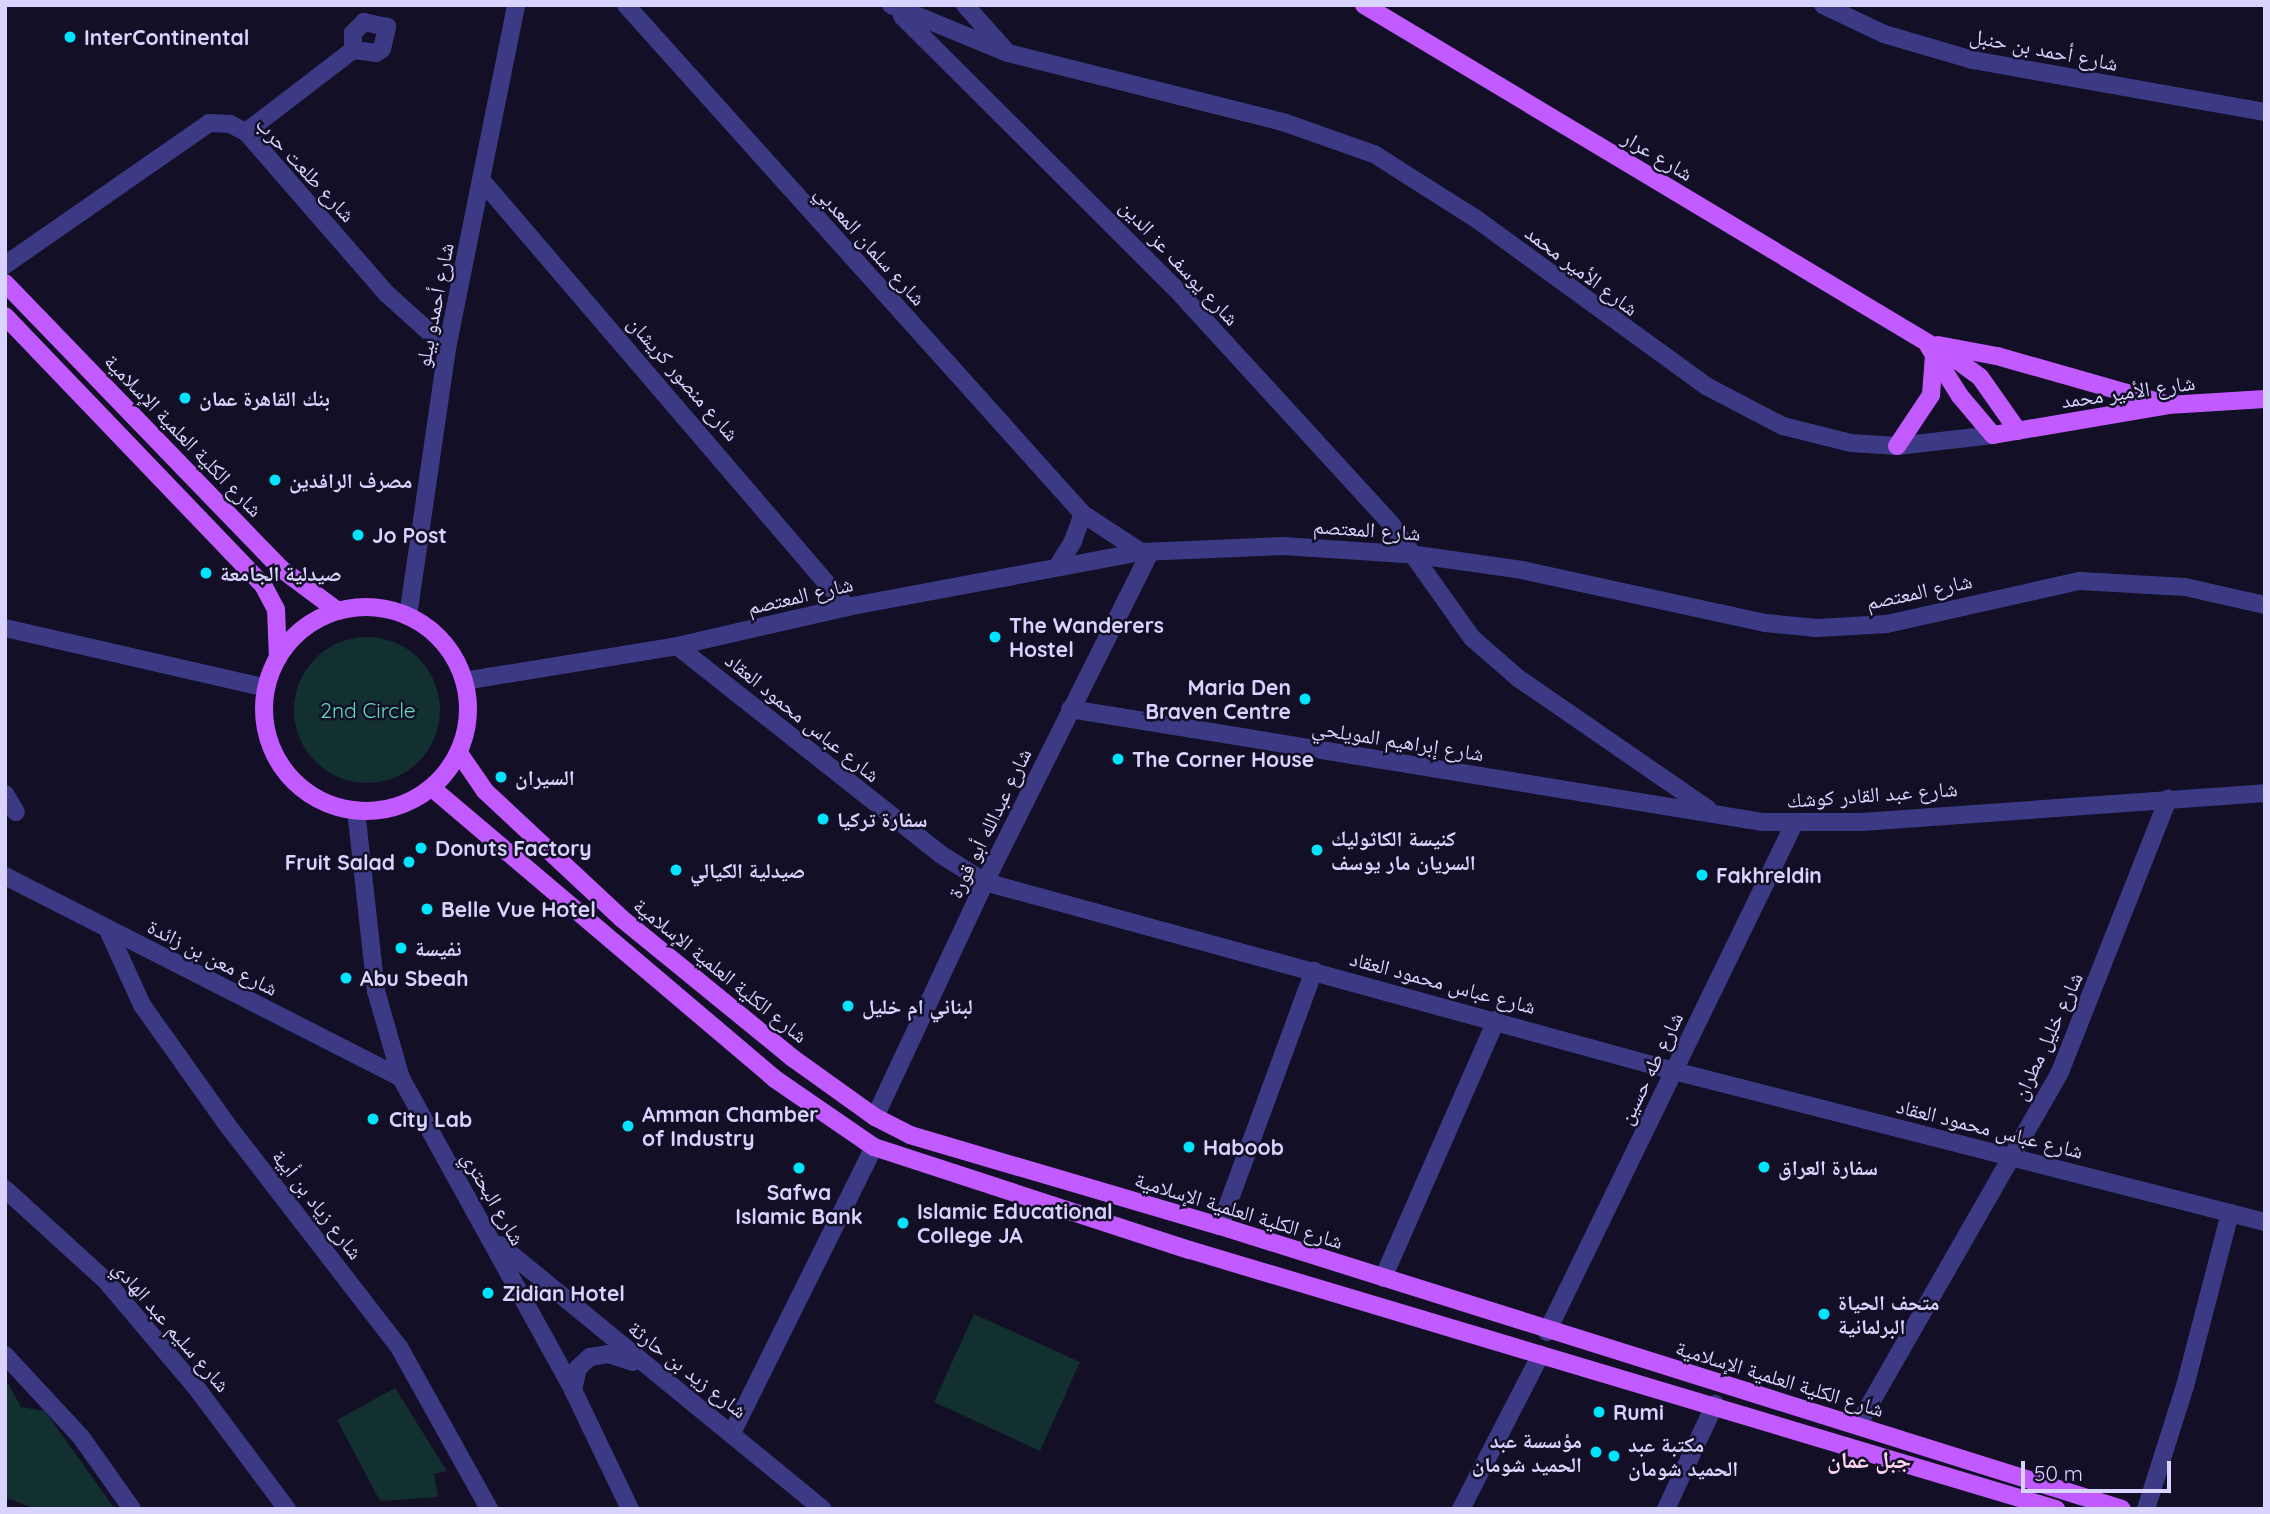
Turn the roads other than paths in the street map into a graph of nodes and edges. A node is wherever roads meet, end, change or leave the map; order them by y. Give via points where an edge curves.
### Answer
1 (516, 5) edge
2 (626, 5) edge
3 (965, 5) edge
4 (1364, 5) edge
5 (1823, 5) edge
6 (894, 8) edge
7 (353, 50) dead end
8 (1008, 53) junction
9 (2265, 112) edge
10 (246, 132) junction
11 (483, 182) junction
12 (5, 265) edge
13 (5, 283) edge
14 (5, 316) edge
15 (447, 348) junction
16 (1931, 350) junction
17 (2265, 399) edge
18 (2168, 405) junction
19 (2018, 431) junction
20 (1993, 435) junction
21 (1897, 446) junction
22 (1083, 514) junction
23 (1145, 552) junction
24 (1417, 555) junction
25 (1057, 567) junction
26 (2265, 606) edge
27 (847, 607) junction
28 (338, 611) junction
29 (408, 616) junction
30 (5, 628) edge
31 (677, 646) junction
32 (278, 658) junction
33 (464, 681) junction
34 (266, 688) junction
35 (1070, 709) junction
36 (459, 753) junction
37 (432, 788) junction
38 (2265, 793) edge
39 (5, 794) edge
40 (2168, 799) junction
41 (356, 810) junction
42 (16, 812) dead end
43 (1720, 816) junction
44 (1794, 824) junction
45 (5, 876) edge
46 (985, 882) junction
47 (108, 930) junction
48 (1314, 971) junction
49 (1496, 1020) junction
50 (1674, 1071) junction
51 (401, 1078) junction
52 (875, 1117) junction
53 (874, 1147) junction
54 (2013, 1157) junction
55 (5, 1189) edge
56 (2230, 1213) junction
57 (2265, 1222) edge
58 (1220, 1226) junction
59 (492, 1239) junction
60 (1383, 1278) junction
61 (1548, 1332) junction
62 (1541, 1354) junction
63 (5, 1355) edge
64 (645, 1368) junction
65 (573, 1390) junction
66 (1715, 1404) junction
67 (1858, 1425) junction
68 (732, 1433) junction
69 (132, 1509) edge
70 (287, 1509) edge
71 (489, 1509) edge
72 (630, 1509) edge
73 (823, 1509) edge
74 (1461, 1509) edge
75 (1666, 1509) edge
76 (2056, 1509) edge
77 (2122, 1509) edge
78 (2146, 1509) edge

1 - 11 street, شارع أحمدو بيلو
2 - 22 street, شارع سلمان المعدبي
3 - 8 street
4 - 16 main road, شارع عرار
5 - 9 street, شارع أحمد بن حنبل via 1884,34 1973,60
6 - 8 street, شارع الأمير محمد
6 - 24 street, شارع يوسف عز الدين via 1119,229
7 - 10 street
8 - 21 street, شارع الأمير محمد via 1283,122 1374,154 1475,218 1630,335 1756,415 1815,436
10 - 12 street, شارع طلعت حرب via 230,124 209,123
10 - 15 street, شارع طلعت حرب via 387,294
11 - 15 street, شارع أحمدو بيلو
11 - 27 street, شارع منصور كريشان
13 - 28 main road, شارع الكلية العلمية الإسلامية via 280,568
14 - 32 main road via 263,585 276,610
15 - 29 street, شارع أحمدو بيلو
16 - 18 main road via 1997,356
16 - 19 main road, شارع عرار via 1980,377
16 - 20 main road, شارع عرار via 1960,396
16 - 21 main road via 1931,394
17 - 18 main road, شارع الأمير محمد
18 - 19 main road, شارع الأمير محمد
19 - 20 main road, شارع الأمير محمد
20 - 21 street, شارع الأمير محمد
22 - 23 street, شارع سلمان المعدبي
22 - 25 street
23 - 24 street, شارع المعتصم via 1283,546
23 - 25 street, شارع المعتصم
23 - 35 street, شارع عبدالله أبو قورة
24 - 26 street, شارع المعتصم via 1572,579 1698,609 1817,628 1888,624 2080,581 2185,587
24 - 43 street, شارع عبد القادر كوشك via 1472,638 1518,678 1672,789
25 - 27 street, شارع المعتصم
27 - 31 street, شارع المعتصم
28 - 29 main road via 385,609
28 - 32 main road via 314,621
29 - 33 main road via 438,637
30 - 34 street
31 - 33 street, شارع المعتصم
31 - 46 street, شارع عباس محمود العقاد via 940,854
32 - 34 main road
33 - 36 main road via 468,717
34 - 41 main road via 267,733 289,776 331,805
35 - 43 street, شارع إبراهيم المويلحي
35 - 46 street, شارع عبدالله أبو قورة
36 - 37 main road
36 - 52 main road, شارع الكلية العلمية الإسلامية via 493,799 621,918 794,1059
37 - 41 main road via 383,810
37 - 53 main road, شارع الكلية العلمية الإسلامية via 765,1070
38 - 40 street, شارع عبد القادر كوشك
39 - 42 street
40 - 44 street, شارع عبد القادر كوشك
40 - 54 street, شارع خليل مطران via 2060,1072
41 - 51 street, شارع البحتري via 376,991
43 - 44 street, شارع عبد القادر كوشك
44 - 50 street, شارع طه حسين
45 - 47 street, شارع معن بن زائدة
46 - 48 street, شارع عباس محمود العقاد
46 - 52 street, شارع عبدالله أبو قورة
47 - 51 street, شارع معن بن زائدة
47 - 71 street, شارع زياد بن أبية via 142,1004 225,1122 399,1347
48 - 49 street, شارع عباس محمود العقاد
48 - 58 street
49 - 50 street, شارع عباس محمود العقاد
49 - 60 street
50 - 54 street, شارع عباس محمود العقاد
50 - 61 street, شارع طه حسين
51 - 59 street, شارع البحتري
52 - 58 main road, شارع الكلية العلمية الإسلامية via 910,1135
53 - 62 main road, شارع الكلية العلمية الإسلامية via 1190,1250
53 - 68 street
54 - 56 street, شارع عباس محمود العقاد
54 - 67 street, شارع خليل مطران
55 - 70 street, شارع سليم عبد الهادي via 106,1281 198,1390
56 - 57 street, شارع عباس محمود العقاد
56 - 78 street via 2185,1386
58 - 60 main road, شارع الكلية العلمية الإسلامية
59 - 64 street, شارع زيد بن حارثة
59 - 65 street, شارع البحتري
60 - 61 main road, شارع الكلية العلمية الإسلامية
61 - 67 main road, شارع الكلية العلمية الإسلامية
62 - 66 main road, شارع الكلية العلمية الإسلامية
62 - 74 street
63 - 69 street via 81,1437
64 - 65 street via 597,1353 578,1367
64 - 68 street, شارع زيد بن حارثة
65 - 72 street, شارع البحتري
66 - 75 street
66 - 76 main road, شارع الكلية العلمية الإسلامية
67 - 77 main road, شارع الكلية العلمية الإسلامية
68 - 73 street, شارع زيد بن حارثة

